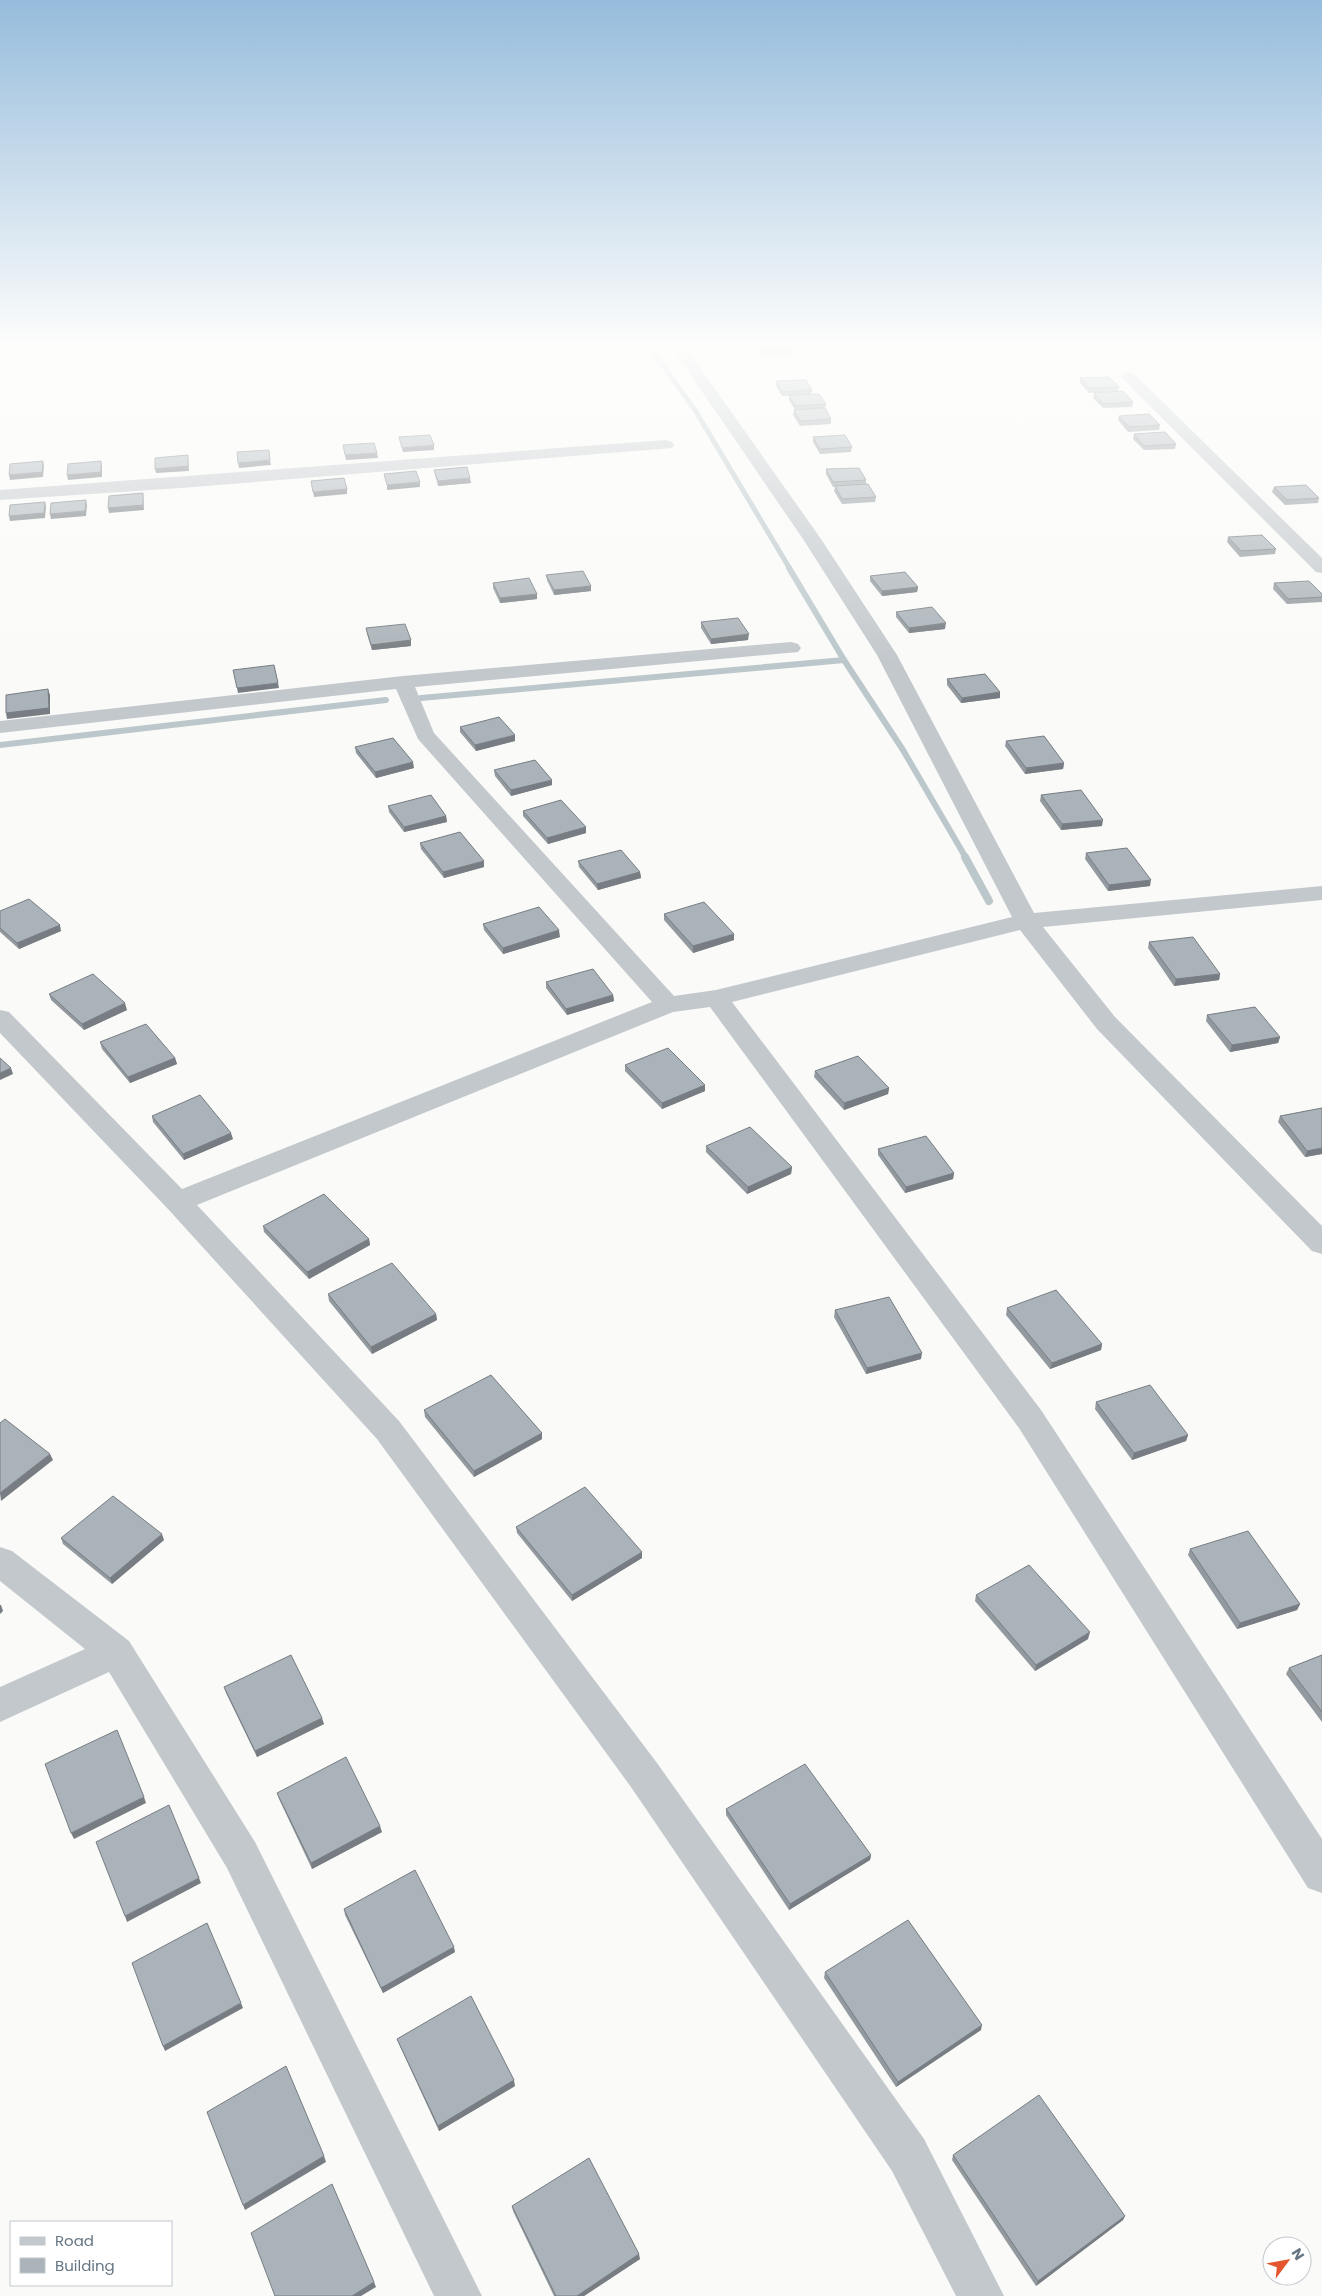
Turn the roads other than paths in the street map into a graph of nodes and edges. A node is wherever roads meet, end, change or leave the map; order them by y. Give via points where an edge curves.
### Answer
1 (613, 449) edge
2 (750, 449) edge
3 (1202, 449) edge
4 (0, 495) edge
5 (1322, 568) edge
6 (791, 648) dead end
7 (403, 682) junction
8 (0, 727) edge
9 (1322, 893) edge
10 (1026, 921) junction
11 (716, 998) junction
12 (668, 1005) junction
13 (0, 1018) edge
14 (178, 1202) junction
15 (1322, 1244) edge
16 (0, 1561) edge
17 (116, 1652) junction
18 (0, 1705) edge
19 (1322, 1874) edge
20 (459, 2296) edge
21 (981, 2296) edge

1 - 4 street
2 - 10 street via 812,538 886,655
3 - 5 street
6 - 7 street
7 - 8 street
7 - 12 street via 425,735
9 - 10 street
10 - 11 street
10 - 15 street via 1106,1023
11 - 12 street
11 - 19 street via 1030,1419
12 - 14 street
13 - 14 street
14 - 21 street via 388,1430 644,1775 908,2155
16 - 17 street
17 - 18 street
17 - 20 street via 241,1855

